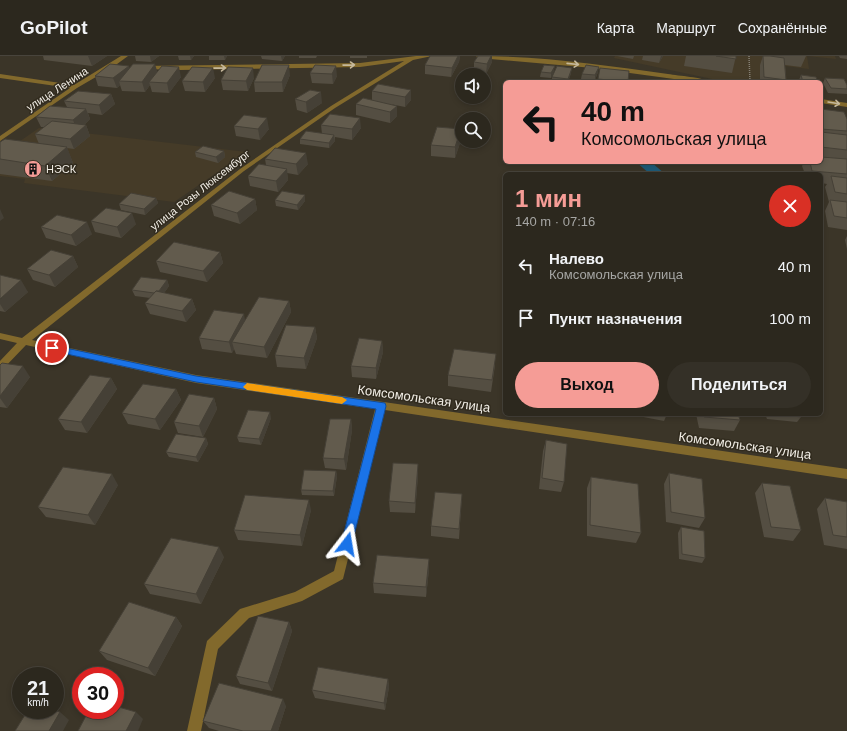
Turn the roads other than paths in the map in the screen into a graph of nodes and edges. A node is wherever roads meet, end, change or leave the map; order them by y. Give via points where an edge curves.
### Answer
1 (125, 56) edge
2 (429, 56) edge
3 (479, 56) edge
4 (411, 59) junction
5 (110, 66) junction
6 (118, 67) edge
7 (134, 67) edge
8 (0, 76) edge
9 (694, 80) edge
10 (75, 87) junction
11 (823, 101) edge
12 (847, 105) edge
13 (0, 139) edge
14 (0, 336) edge
15 (23, 342) junction
16 (0, 367) edge
17 (381, 406) junction
18 (847, 474) edge
19 (194, 731) edge

1 - 5 street, улица Ленина
2 - 4 street, улица Розы Люксембург
3 -> 9 street via 630,70
7 -> 4 street via 360,65
4 - 15 street, улица Розы Люксембург via 333,106 242,170
5 - 6 street
5 - 10 street, улица Ленина
8 - 10 street
10 - 13 street, улица Ленина
11 -> 12 street
14 - 15 street, Комсомольская улица
15 - 16 street, улица Розы Люксембург
15 - 17 street, Комсомольская улица via 196,379
17 - 18 street, Комсомольская улица
17 - 19 street via 339,575 298,597 245,613 212,646

